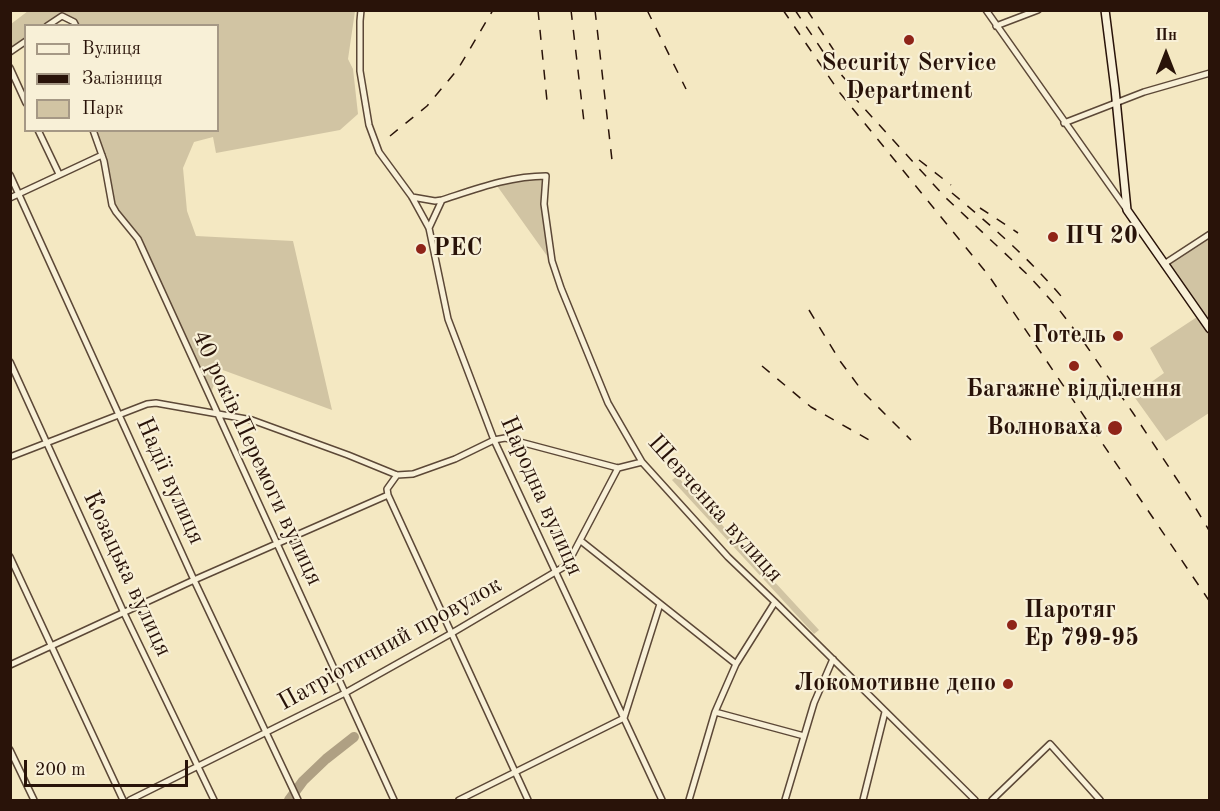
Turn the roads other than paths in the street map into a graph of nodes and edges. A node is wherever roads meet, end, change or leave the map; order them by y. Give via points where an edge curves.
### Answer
1 (362, 10) edge
2 (986, 10) edge
3 (1038, 10) edge
4 (1105, 10) edge
5 (50, 24) edge
6 (75, 24) edge
7 (996, 26) junction
8 (24, 42) edge
9 (10, 52) edge
10 (10, 69) edge
11 (1209, 73) edge
12 (24, 99) edge
13 (1116, 101) junction
14 (1064, 123) junction
15 (39, 132) edge
16 (94, 132) edge
17 (102, 155) junction
18 (59, 174) junction
19 (10, 175) edge
20 (19, 195) junction
21 (412, 197) junction
22 (10, 198) edge
23 (442, 200) junction
24 (1126, 210) junction
25 (429, 228) junction
26 (1209, 234) edge
27 (1164, 264) junction
28 (1209, 329) edge
29 (10, 362) edge
30 (216, 414) junction
31 (121, 416) junction
32 (494, 440) junction
33 (47, 443) junction
34 (10, 457) edge
35 (642, 462) junction
36 (618, 468) junction
37 (397, 476) junction
38 (388, 495) junction
39 (581, 541) junction
40 (277, 545) junction
41 (10, 557) edge
42 (556, 572) junction
43 (194, 580) junction
44 (775, 602) junction
45 (660, 604) junction
46 (124, 613) junction
47 (452, 633) junction
48 (51, 647) junction
49 (833, 659) junction
50 (736, 664) junction
51 (10, 665) edge
52 (345, 693) junction
53 (715, 712) junction
54 (885, 712) junction
55 (624, 718) junction
56 (267, 731) junction
57 (804, 736) junction
58 (10, 750) edge
59 (198, 766) junction
60 (515, 773) junction
61 (34, 801) edge
62 (123, 801) edge
63 (130, 801) edge
64 (213, 801) edge
65 (298, 801) edge
66 (394, 801) edge
67 (459, 801) edge
68 (528, 801) edge
69 (662, 801) edge
70 (689, 801) edge
71 (784, 801) edge
72 (863, 801) edge
73 (975, 801) edge
74 (992, 801) edge
75 (1100, 801) edge

1 - 21 street, Народна вулиця via 360,71 369,125 379,152
2 - 7 street
3 - 7 street
4 - 13 main road
5 - 6 street via 62,16
7 - 14 street
8 - 9 street
10 - 12 street
11 - 13 street
13 - 14 street
13 - 24 main road
14 - 24 street
15 - 18 street
16 - 17 street, 40 років Перемоги вулиця
17 - 18 street
17 - 30 street, 40 років Перемоги вулиця via 112,205 138,239
18 - 20 street
19 - 20 street, Надії вулиця
20 - 22 street
20 - 31 street, Надії вулиця
21 - 23 street
21 - 25 street, Народна вулиця
23 - 25 street
23 - 35 street, Шевченка вулиця via 526,176 546,176 544,204 552,261 561,288 608,403
24 - 27 main road
25 - 32 street, Народна вулиця via 448,319
26 - 27 street
27 - 28 main road
29 - 33 street, Козацька вулиця
30 - 31 street via 156,403
30 - 37 street via 252,420
30 - 40 street, 40 років Перемоги вулиця
31 - 33 street
31 - 43 street, Надії вулиця
32 - 36 street via 505,438
32 - 37 street via 455,459
32 - 42 street, Народна вулиця
33 - 34 street
33 - 46 street, Козацька вулиця
35 - 36 street
35 - 44 street, Шевченка вулиця via 728,557
36 - 39 street, Патріотичний провулок
37 - 38 street via 387,489
38 - 40 street
38 - 47 street
39 - 42 street, Патріотичний провулок via 567,565
39 - 45 street
40 - 43 street
40 - 52 street, 40 років Перемоги вулиця
41 - 48 street
42 - 47 street, Патріотичний провулок
42 - 55 street, Народна вулиця
43 - 46 street
43 - 56 street, Надії вулиця
44 - 49 street, Шевченка вулиця
44 - 50 street
45 - 50 street
45 - 55 street
46 - 48 street
46 - 59 street, Козацька вулиця
47 - 52 street, Патріотичний провулок
47 - 60 street
48 - 51 street
48 - 62 street
49 - 54 street, Шевченка вулиця
49 - 57 street
50 - 53 street
52 - 56 street, Патріотичний провулок
52 - 66 street, 40 років Перемоги вулиця
53 - 57 street
53 - 70 street
54 - 72 street
54 - 73 street, Шевченка вулиця
55 - 60 street
55 - 69 street, Народна вулиця
56 - 59 street, Патріотичний провулок
56 - 65 street, Надії вулиця
57 - 71 street
58 - 61 street
59 - 63 street, Патріотичний провулок
59 - 64 street, Козацька вулиця
60 - 67 street
60 - 68 street
74 - 75 street via 1050,744

